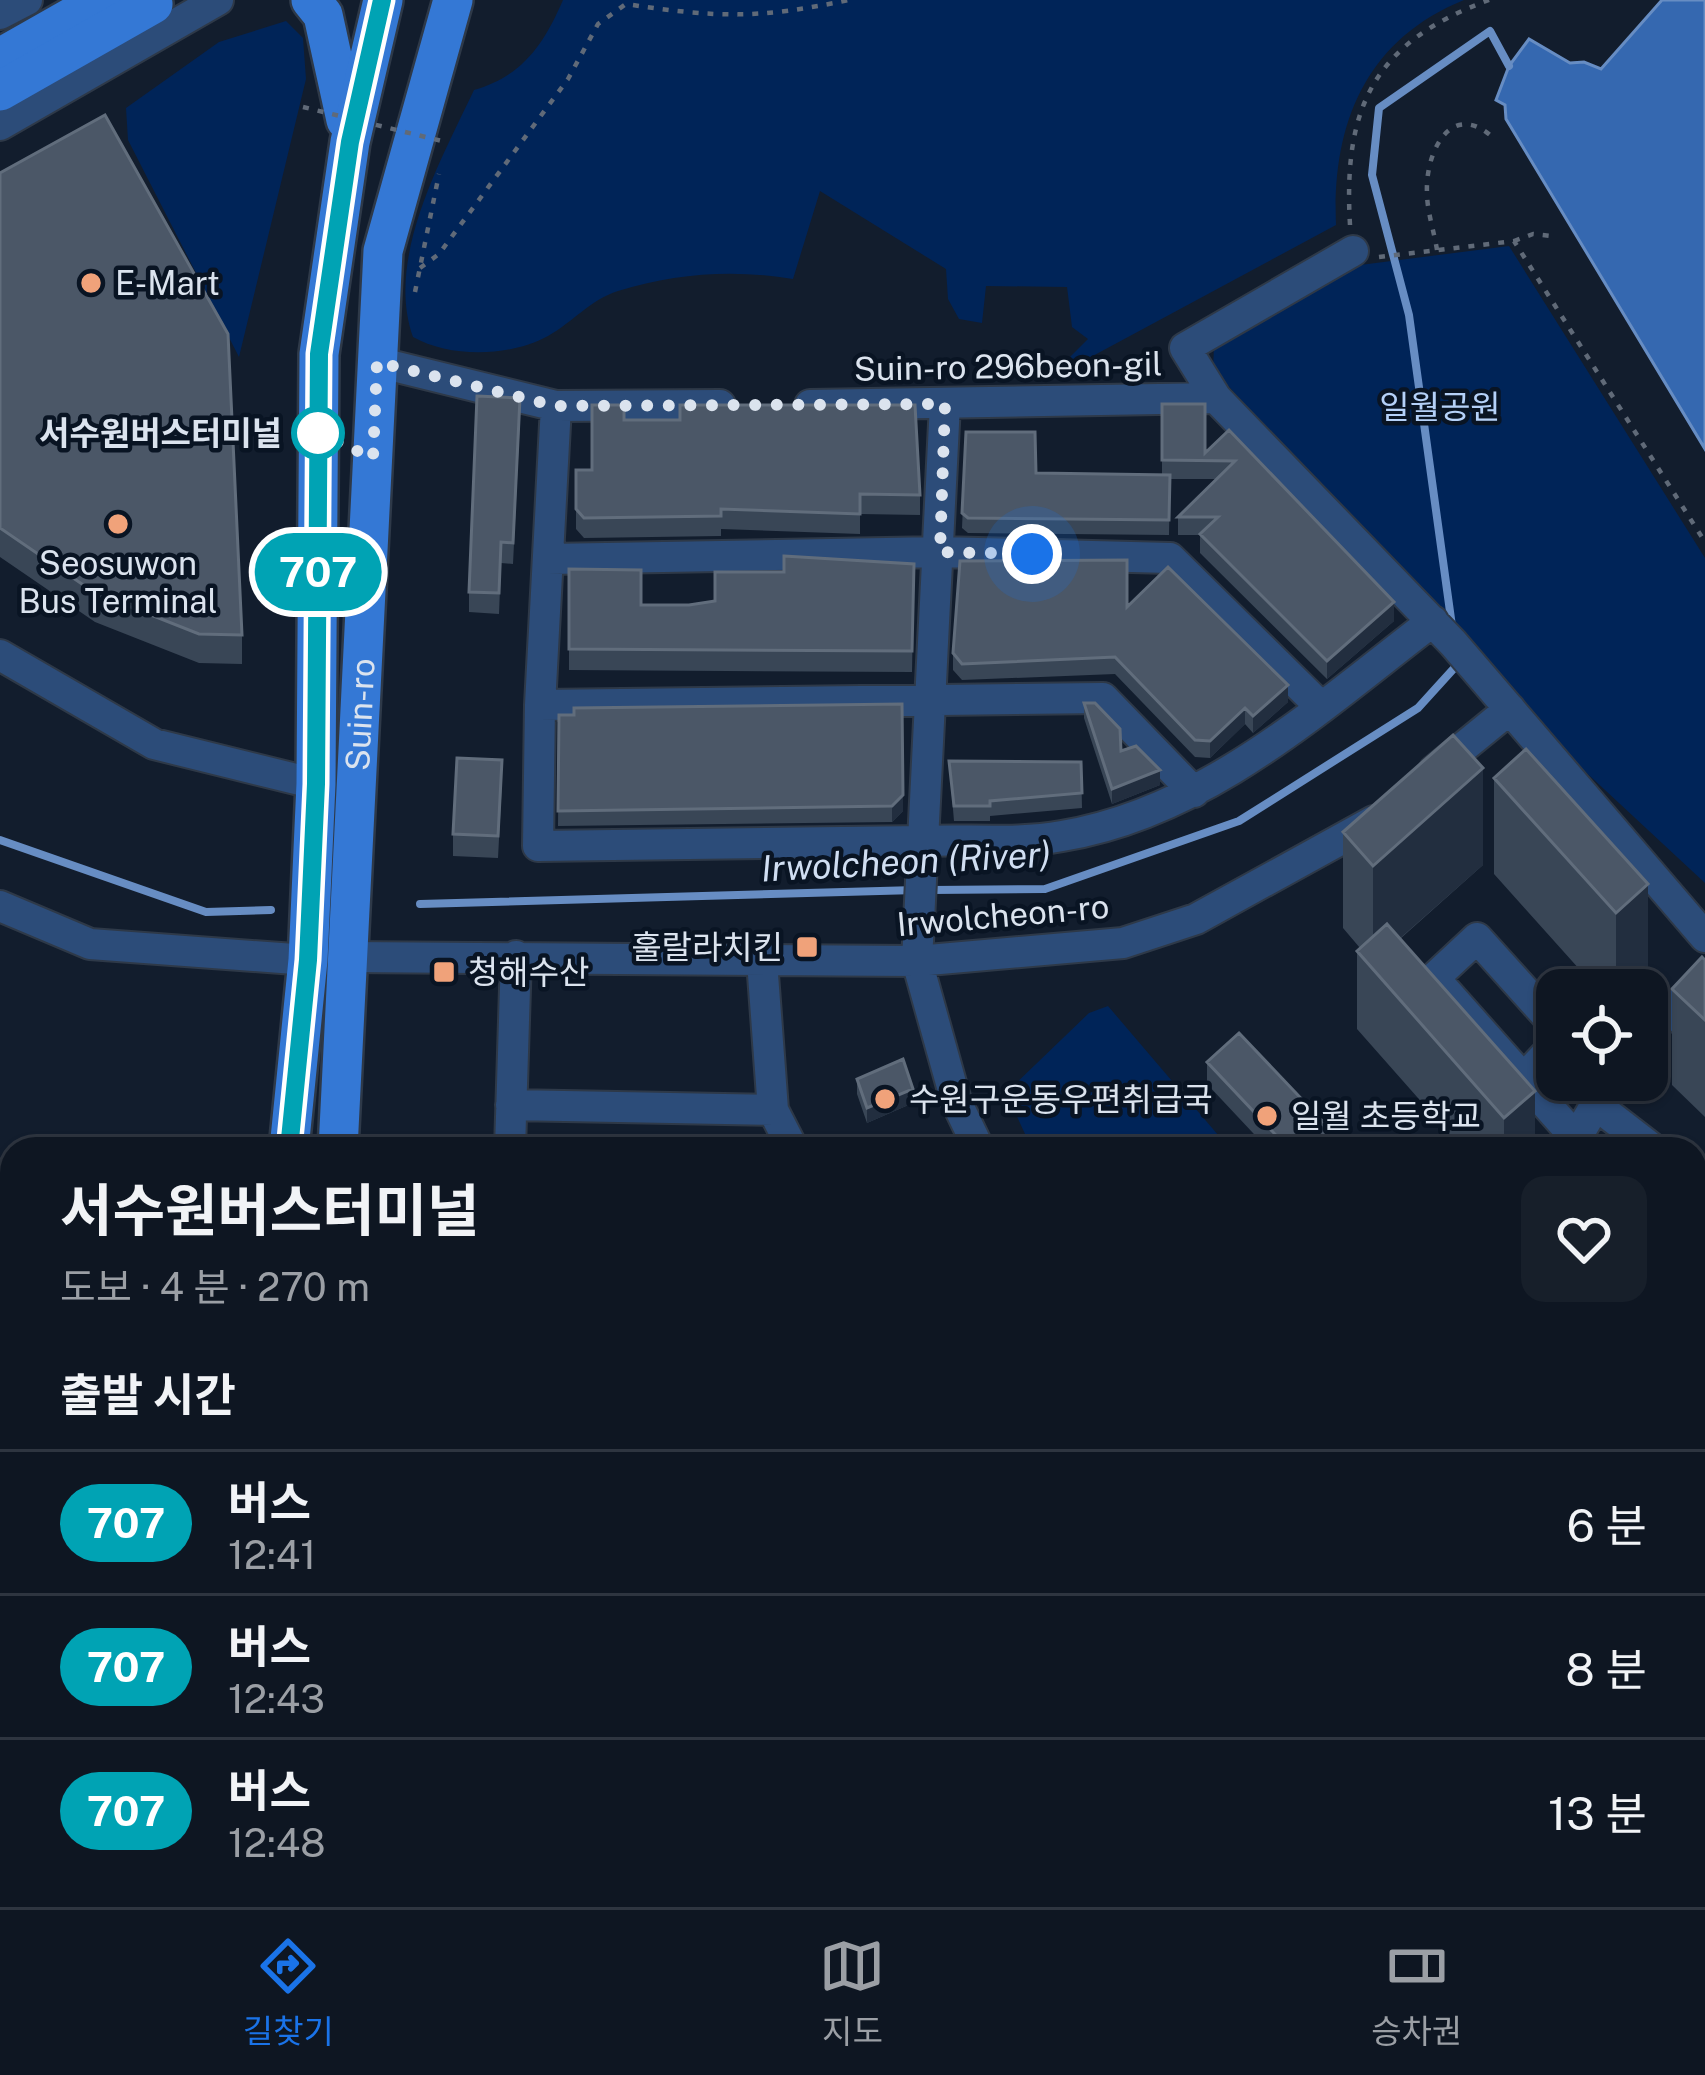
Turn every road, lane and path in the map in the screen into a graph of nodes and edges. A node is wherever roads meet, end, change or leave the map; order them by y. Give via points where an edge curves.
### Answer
1 (27, 0) edge
2 (102, 0) edge
3 (218, 0) edge
4 (311, 0) edge
5 (382, 0) edge
6 (453, 0) edge
7 (849, 0) edge
8 (1489, 0) edge
9 (153, 4) dead end
10 (0, 14) edge
11 (0, 58) edge
12 (0, 91) edge
13 (303, 107) dead end
14 (452, 122) dead end
15 (0, 125) edge
16 (1490, 135) dead end
17 (350, 142) junction
18 (442, 163) dead end
19 (1552, 236) dead end
20 (1514, 241) junction
21 (1438, 250) junction
22 (1352, 251) junction
23 (420, 268) junction
24 (412, 308) dead end
25 (377, 362) junction
26 (1216, 398) junction
27 (945, 404) junction
28 (556, 406) junction
29 (1705, 542) edge
30 (940, 552) junction
31 (548, 559) junction
32 (1443, 632) junction
33 (0, 655) edge
34 (931, 698) junction
35 (540, 705) junction
36 (1321, 706) junction
37 (1510, 709) junction
38 (316, 784) junction
39 (1194, 791) junction
40 (923, 841) junction
41 (0, 906) edge
42 (1705, 937) edge
43 (516, 956) junction
44 (348, 957) junction
45 (308, 960) junction
46 (762, 961) junction
47 (916, 961) junction
48 (1705, 980) edge
49 (1536, 1004) edge
50 (1668, 1014) edge
51 (1536, 1065) edge
52 (1526, 1076) junction
53 (1598, 1101) edge
54 (1610, 1101) edge
55 (511, 1105) junction
56 (773, 1110) junction
57 (290, 1137) edge
58 (339, 1137) edge
59 (510, 1137) edge
60 (787, 1137) edge
61 (973, 1137) edge
62 (1568, 1137) edge
63 (1577, 1137) edge
64 (1642, 1137) edge

1 - 10 street
2 - 11 main road
3 - 15 street
4 - 17 main road via 328,35
5 - 17 main road, Suin-ro
6 - 25 main road, Suin-ro via 383,251
7 - 23 path via 726,19 626,4 598,23 568,79 439,254
8 - 22 path via 1426,26 1367,89 1349,145
9 - 12 main road
13 - 14 path, bridge via 446,142
16 - 21 path via 1459,123 1435,148 1426,193
17 - 38 main road, Suin-ro via 319,354
18 - 23 path
19 - 20 path
20 - 21 path
20 - 29 path
21 - 22 path via 1370,258
22 - 26 street via 1184,348
23 - 24 path
25 - 28 street, Suin-ro 296beon-gil
25 - 44 main road, Suin-ro
26 - 27 street, Suin-ro 296beon-gil
26 - 32 street
27 - 28 street, Suin-ro 296beon-gil
27 - 30 street
28 - 31 street
30 - 31 street
30 - 34 street
30 - 36 street via 1170,558
31 - 35 street
32 - 36 street
32 - 37 street
33 - 38 street via 154,744
34 - 35 street
34 - 39 street via 1103,698
34 - 40 street
35 - 40 street via 538,846
36 - 39 street
37 - 42 street
37 - 47 street, Irwolcheon-ro via 1364,830 1196,919 1123,943
38 - 45 main road, Suin-ro
39 - 40 street via 1175,804 1060,837
40 - 47 street
41 - 45 street via 90,944
43 - 44 street, Irwolcheon-ro
43 - 46 street, Irwolcheon-ro
43 - 55 street
44 - 58 main road, Suin-ro
45 - 57 main road, Suin-ro
46 - 47 street, Irwolcheon-ro
46 - 56 street
47 - 61 street
48 - 50 street
49 - 52 street via 1477,938 1434,979
51 - 52 street
52 - 62 street
53 - 63 street
54 - 64 street
55 - 56 street
55 - 59 street
56 - 60 street

